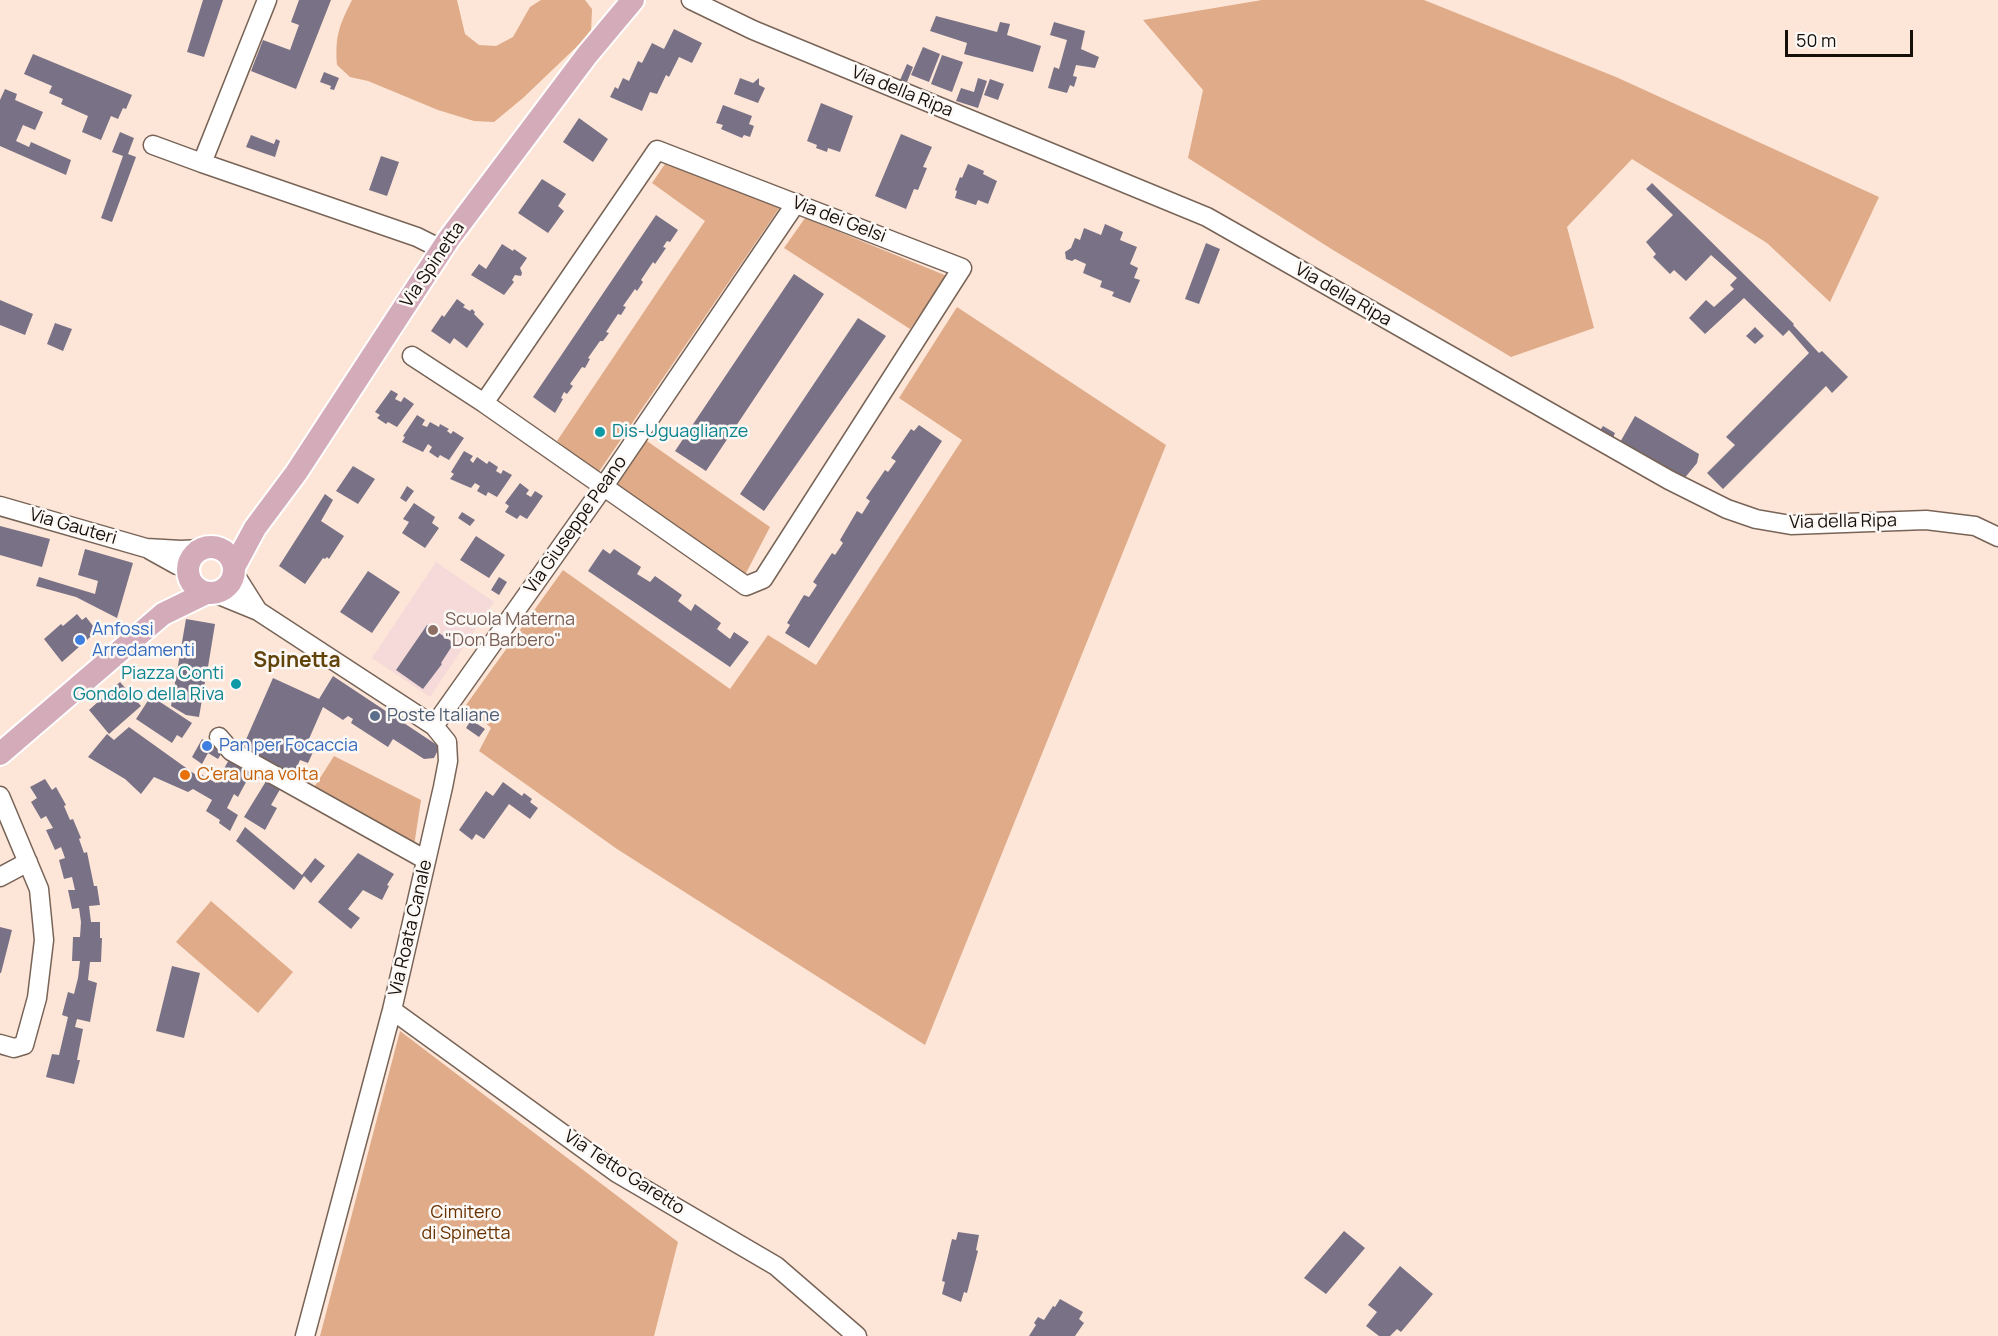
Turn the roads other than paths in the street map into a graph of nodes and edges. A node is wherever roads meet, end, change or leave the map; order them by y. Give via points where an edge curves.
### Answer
1 (267, 0) edge
2 (646, 0) edge
3 (691, 0) edge
4 (629, 6) edge
5 (153, 145) dead end
6 (202, 163) junction
7 (796, 203) junction
8 (443, 249) junction
9 (412, 356) dead end
10 (484, 403) junction
11 (604, 486) junction
12 (0, 506) edge
13 (255, 528) junction
14 (1998, 537) edge
15 (146, 548) junction
16 (209, 548) junction
17 (188, 570) junction
18 (234, 570) junction
19 (210, 593) junction
20 (258, 611) junction
21 (163, 614) junction
22 (434, 726) junction
23 (219, 737) dead end
24 (0, 754) edge
25 (0, 796) edge
26 (426, 860) junction
27 (28, 862) junction
28 (0, 877) edge
29 (392, 1010) junction
30 (0, 1044) edge
31 (305, 1336) edge
32 (856, 1336) edge

1 - 6 street
2 - 4 main road, Via Spinetta
3 - 14 street, Via della Ripa via 753,30 1207,218 1669,480 1727,508 1756,519 1791,525 1926,520 1976,526
4 - 8 main road, Via Spinetta
5 - 6 street
6 - 8 street
7 - 10 street, Via dei Gelsi via 657,150
7 - 11 street, Via Giuseppe Peano
7 - 11 street, Via dei Gelsi via 962,268 763,579 746,586
8 - 13 main road, Via Spinetta via 296,473
9 - 10 street
10 - 11 street
11 - 22 street, Via Giuseppe Peano
12 - 15 street, Via Gauteri
13 - 16 main road, Via Spinetta
13 - 18 main road, Via Spinetta
15 - 16 street, Via Gauteri
15 - 17 street, Via Gauteri
16 - 17 main road via 191,558
16 - 18 main road via 228,554
17 - 19 main road via 194,585
17 - 21 main road
18 - 19 main road via 227,587
18 - 20 street, Via Roata Canale
19 - 20 street, Via Roata Canale
19 - 21 main road
20 - 22 street, Via Roata Canale
21 - 24 main road
22 - 26 street, Via Roata Canale via 447,742 448,761
23 - 26 street via 240,757
25 - 27 street
26 - 29 street, Via Roata Canale
27 - 28 street
27 - 30 street via 39,889 44,940 38,998 24,1045 14,1048
29 - 31 street, Via Roata Canale
29 - 32 street, Via Tetto Garetto via 617,1173 776,1266

